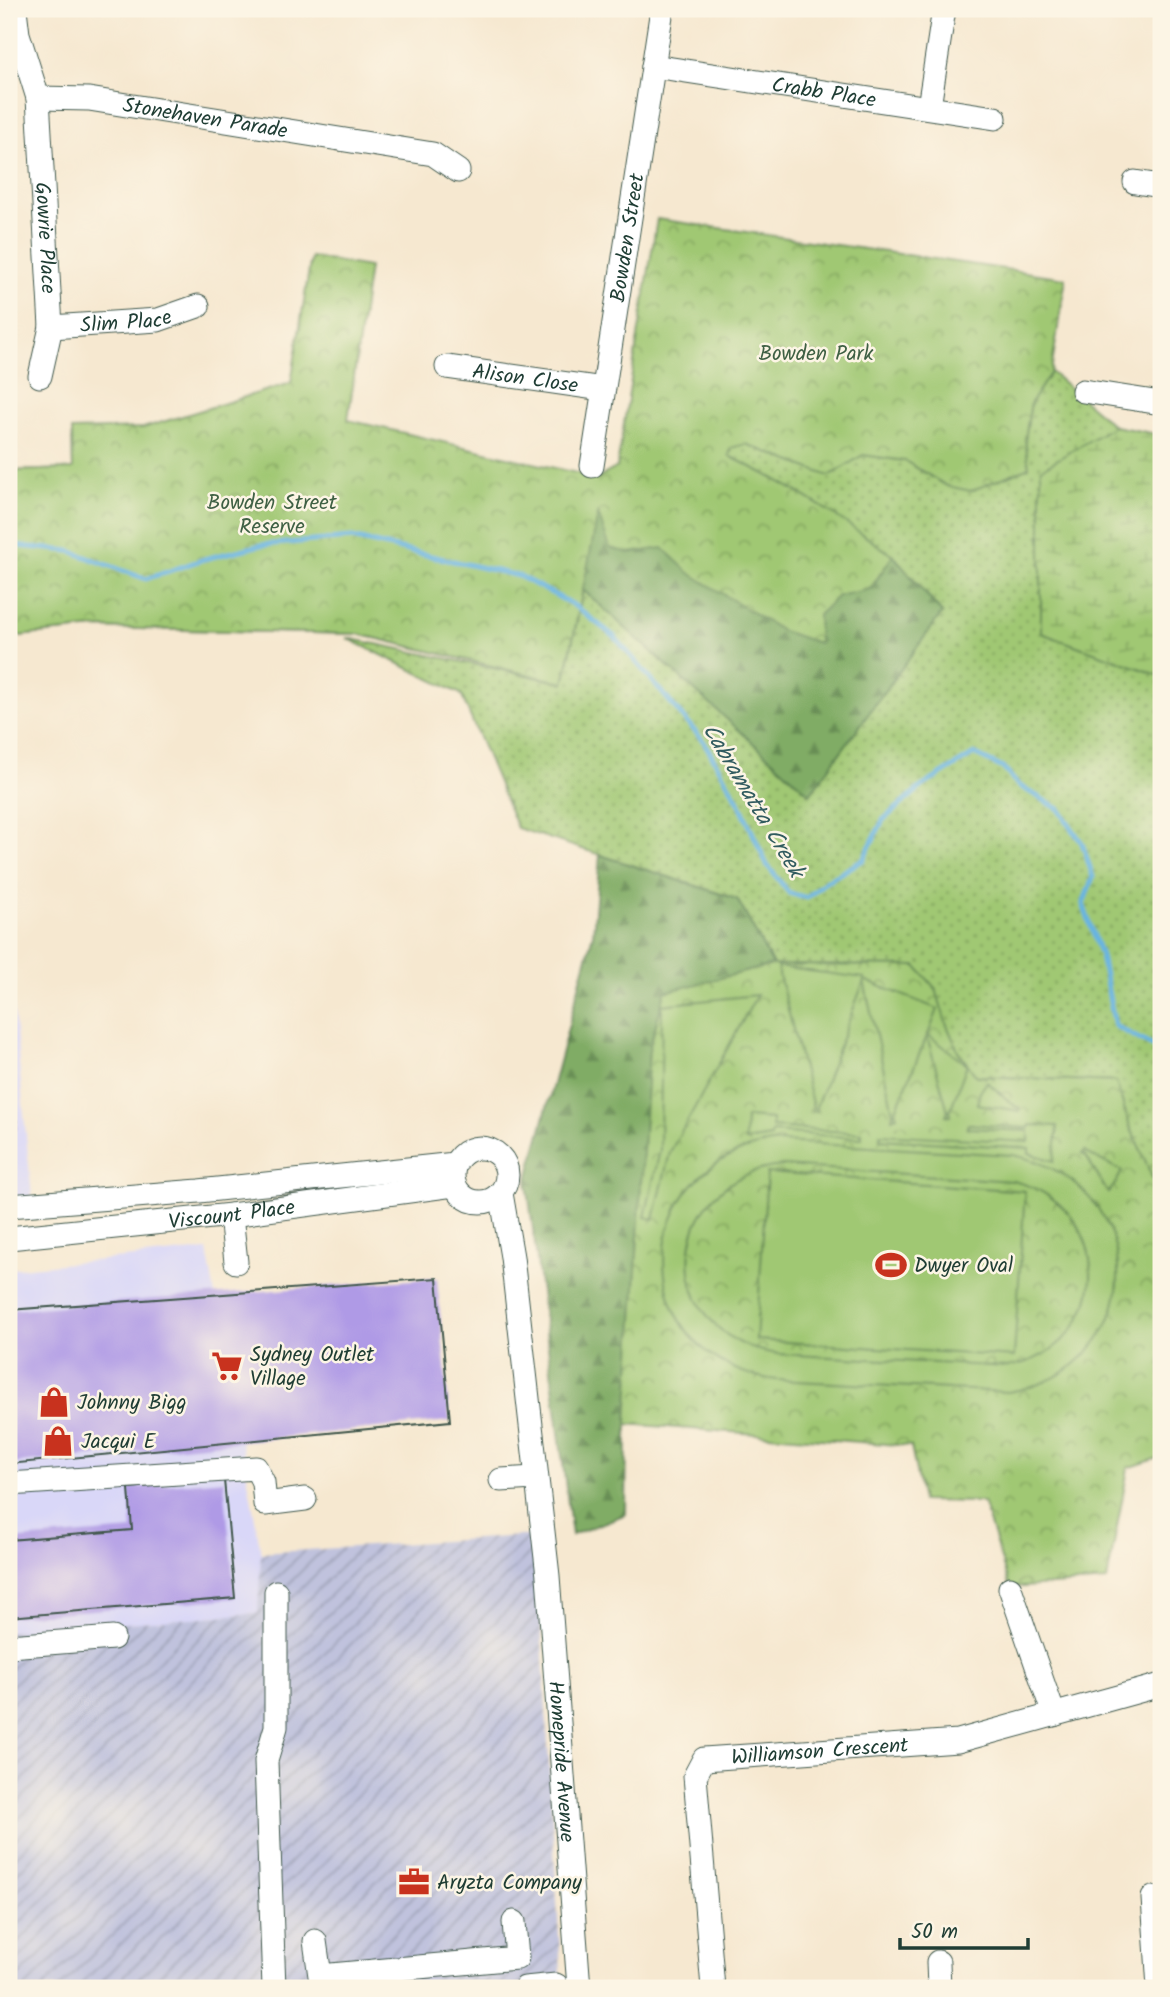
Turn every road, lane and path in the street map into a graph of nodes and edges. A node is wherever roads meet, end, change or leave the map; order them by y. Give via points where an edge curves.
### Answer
1 (15, 9) edge
2 (662, 9) edge
3 (944, 9) edge
4 (653, 66) junction
5 (38, 98) junction
6 (929, 107) junction
7 (995, 118) dead end
8 (458, 171) dead end
9 (1135, 182) dead end
10 (1161, 186) edge
11 (198, 306) dead end
12 (51, 327) junction
13 (447, 367) dead end
14 (40, 376) dead end
15 (603, 390) junction
16 (1083, 391) dead end
17 (1161, 403) edge
18 (592, 466) dead end
19 (454, 1175) junction
20 (501, 1193) junction
21 (9, 1206) edge
22 (231, 1215) junction
23 (9, 1238) edge
24 (236, 1262) dead end
25 (536, 1478) junction
26 (501, 1480) dead end
27 (9, 1484) edge
28 (305, 1499) dead end
29 (1010, 1588) dead end
30 (276, 1592) dead end
31 (113, 1637) dead end
32 (9, 1646) edge
33 (1161, 1685) edge
34 (1054, 1715) junction
35 (1153, 1898) dead end
36 (514, 1922) dead end
37 (315, 1941) dead end
38 (938, 1962) dead end
39 (567, 1987) edge
40 (274, 1988) edge
41 (524, 1988) edge
42 (713, 1988) edge
43 (939, 1988) edge
44 (1159, 1988) edge

1 - 5 street
2 - 4 street, Bowden Street
3 - 6 street
4 - 6 street, Crabb Place
4 - 15 street, Bowden Street
5 - 8 street, Stonehaven Parade via 89,99 433,154
5 - 12 street, Gowrie Place
6 - 7 street, Crabb Place
9 - 10 street
11 - 12 street, Slim Place via 158,320
12 - 14 street, Gowrie Place
13 - 15 street, Alison Close
15 - 18 street, Bowden Street
16 - 17 street
19 - 20 street via 466,1199 485,1202
19 - 20 street via 460,1156 477,1148 495,1152 507,1166
19 - 21 street, Viscount Place
19 - 22 street, Viscount Place
20 - 25 street
22 - 23 street, Viscount Place
22 - 24 street
25 - 26 street
25 - 39 street, Homepride Avenue via 548,1576
27 - 28 street via 256,1468 265,1504
29 - 34 street
30 - 40 street via 276,1727 266,1762
31 - 32 street
33 - 34 street, Williamson Crescent
34 - 42 street, Williamson Crescent via 958,1741 704,1759 695,1776
35 - 44 street
36 - 37 street via 517,1958 320,1976
38 - 43 street
39 - 41 street

